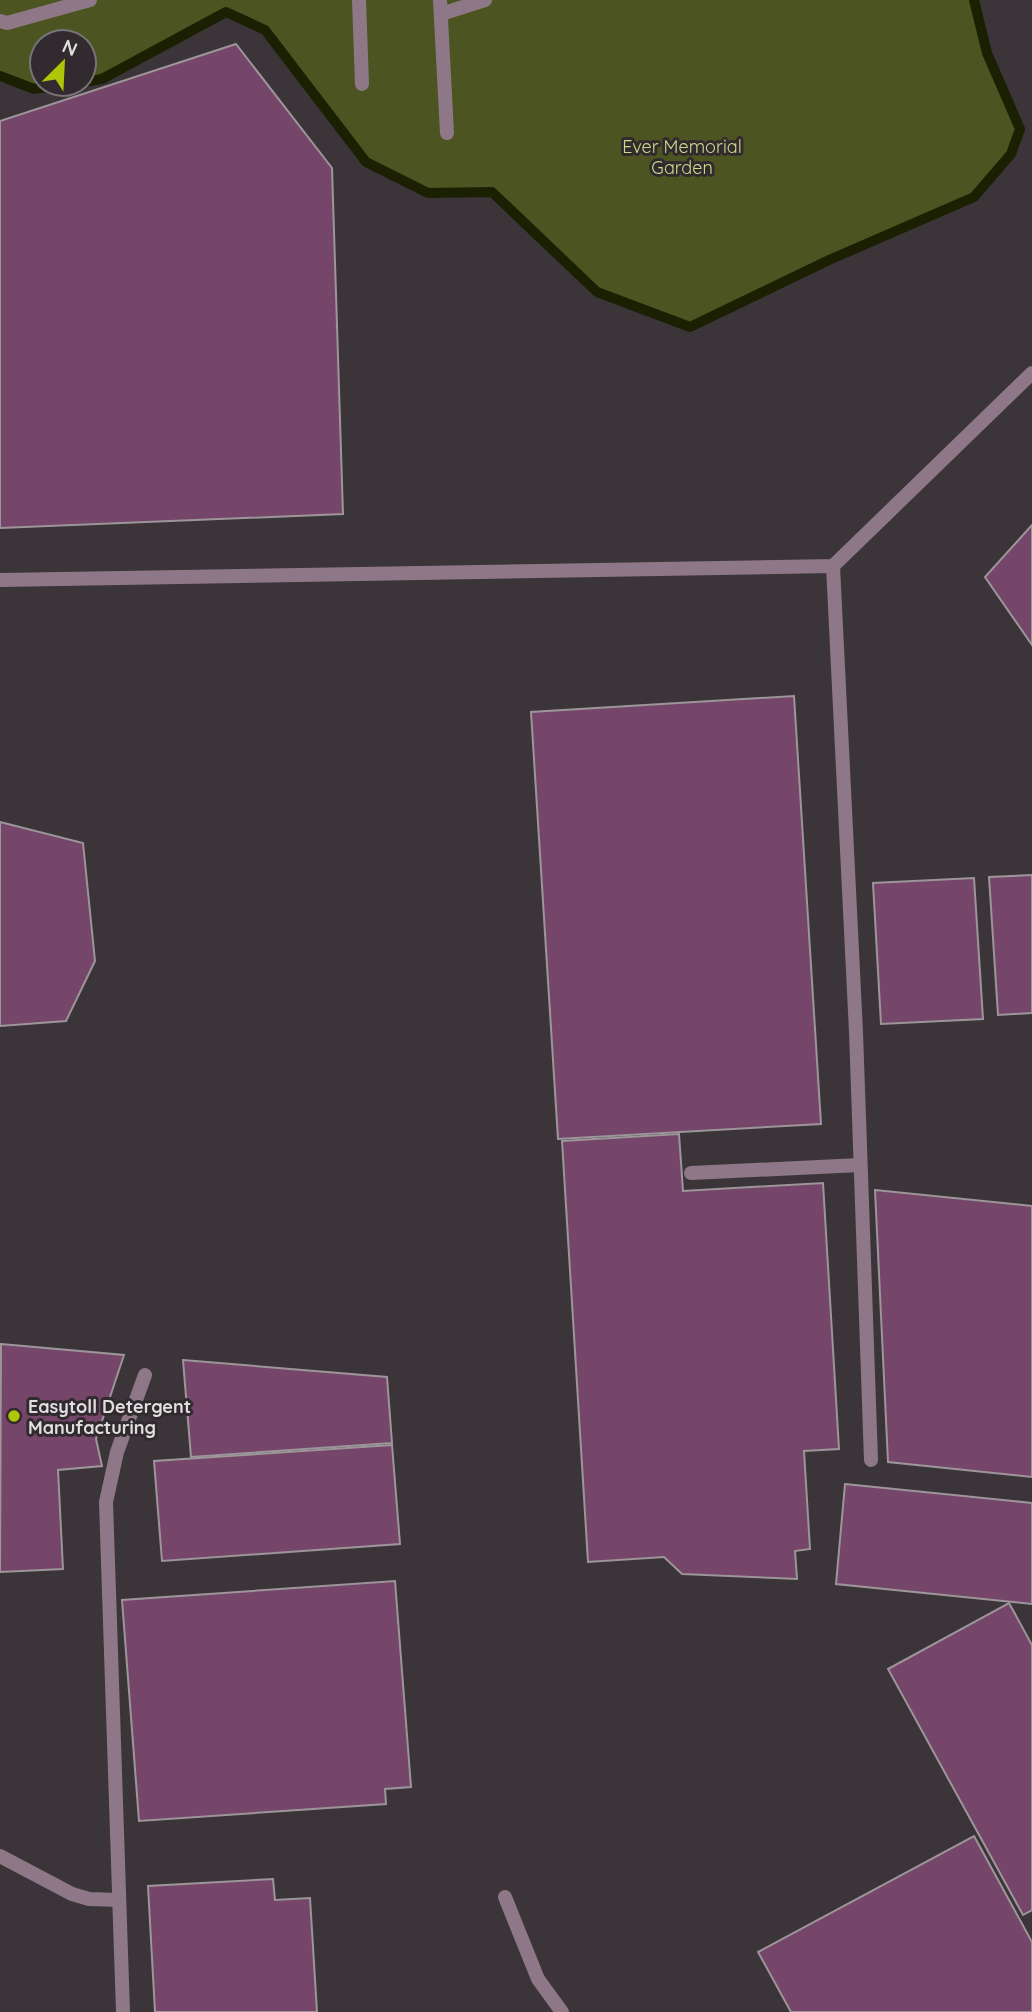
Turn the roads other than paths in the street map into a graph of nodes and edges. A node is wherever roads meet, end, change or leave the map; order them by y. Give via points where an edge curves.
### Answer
1 (90, 0) edge
2 (359, 0) edge
3 (485, 0) edge
4 (441, 7) edge
5 (0, 21) edge
6 (362, 84) dead end
7 (447, 133) dead end
8 (1032, 373) edge
9 (832, 566) junction
10 (0, 580) edge
11 (860, 1165) junction
12 (691, 1173) dead end
13 (145, 1375) dead end
14 (871, 1460) dead end
15 (0, 1856) edge
16 (505, 1897) dead end
17 (119, 1900) junction
18 (122, 2012) edge
19 (562, 2012) edge

1 - 5 street via 7,23
2 - 6 street
3 - 4 street
4 - 7 street
8 - 9 street
9 - 10 street
9 - 11 street
11 - 12 street
11 - 14 street
13 - 17 street via 117,1452 106,1502
15 - 17 street via 72,1894
16 - 19 street via 538,1979
17 - 18 street

